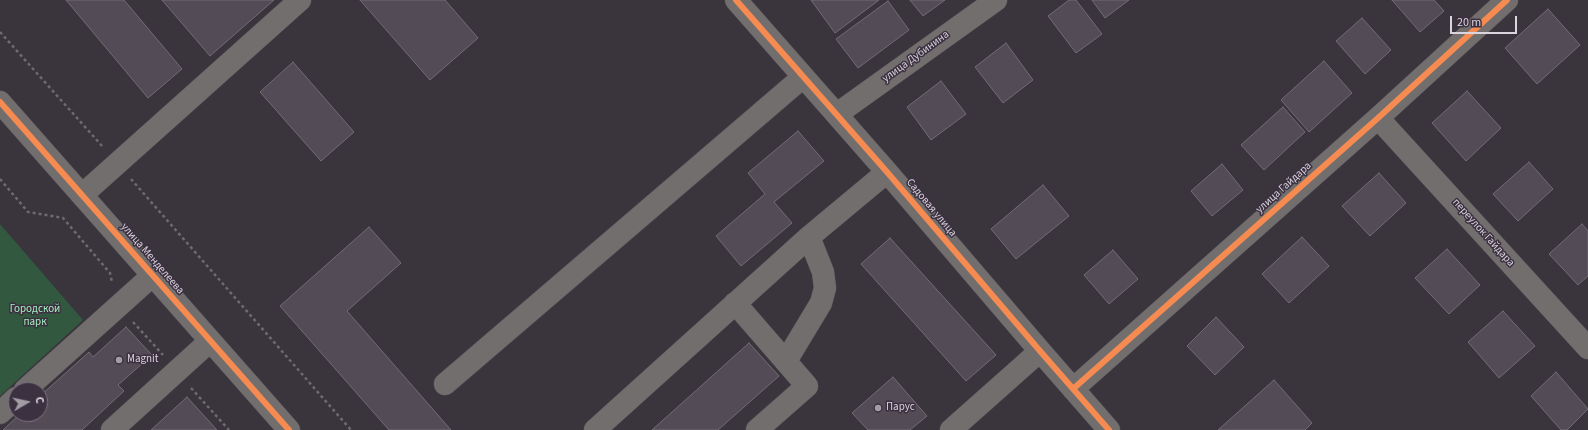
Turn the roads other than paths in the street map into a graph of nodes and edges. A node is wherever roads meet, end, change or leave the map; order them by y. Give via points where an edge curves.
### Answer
1 (300, 0) edge
2 (736, 0) edge
3 (996, 0) edge
4 (1507, 0) edge
5 (803, 77) junction
6 (0, 102) edge
7 (836, 114) junction
8 (1378, 118) junction
9 (887, 172) junction
10 (82, 195) junction
11 (809, 237) junction
12 (153, 275) junction
13 (735, 303) junction
14 (210, 341) junction
15 (1588, 348) edge
16 (1040, 351) junction
17 (786, 361) junction
18 (34, 382) edge
19 (445, 384) dead end
20 (1073, 389) junction
21 (8, 406) edge
22 (0, 413) edge
23 (112, 430) edge
24 (289, 430) edge
25 (595, 430) edge
26 (757, 430) edge
27 (951, 430) edge
28 (1109, 430) edge

1 - 10 street
2 - 5 street, Садовая улица
3 - 7 street, улица Дубинина
4 - 8 street, улица Гайдара
5 - 7 street, Садовая улица
5 - 19 street
6 - 10 street, улица Менделеева
7 - 9 street, Садовая улица
8 - 15 street, переулок Гайдара
8 - 20 street, улица Гайдара
9 - 11 street
9 - 16 street, Садовая улица
10 - 12 street, улица Менделеева
11 - 13 street
11 - 17 street via 823,272 825,288 821,303
12 - 14 street, улица Менделеева
12 - 18 street
13 - 17 street
13 - 25 street
14 - 23 street
14 - 24 street, улица Менделеева
16 - 20 street, Садовая улица
16 - 27 street
17 - 26 street via 806,386
20 - 28 street, Садовая улица
21 - 22 street

